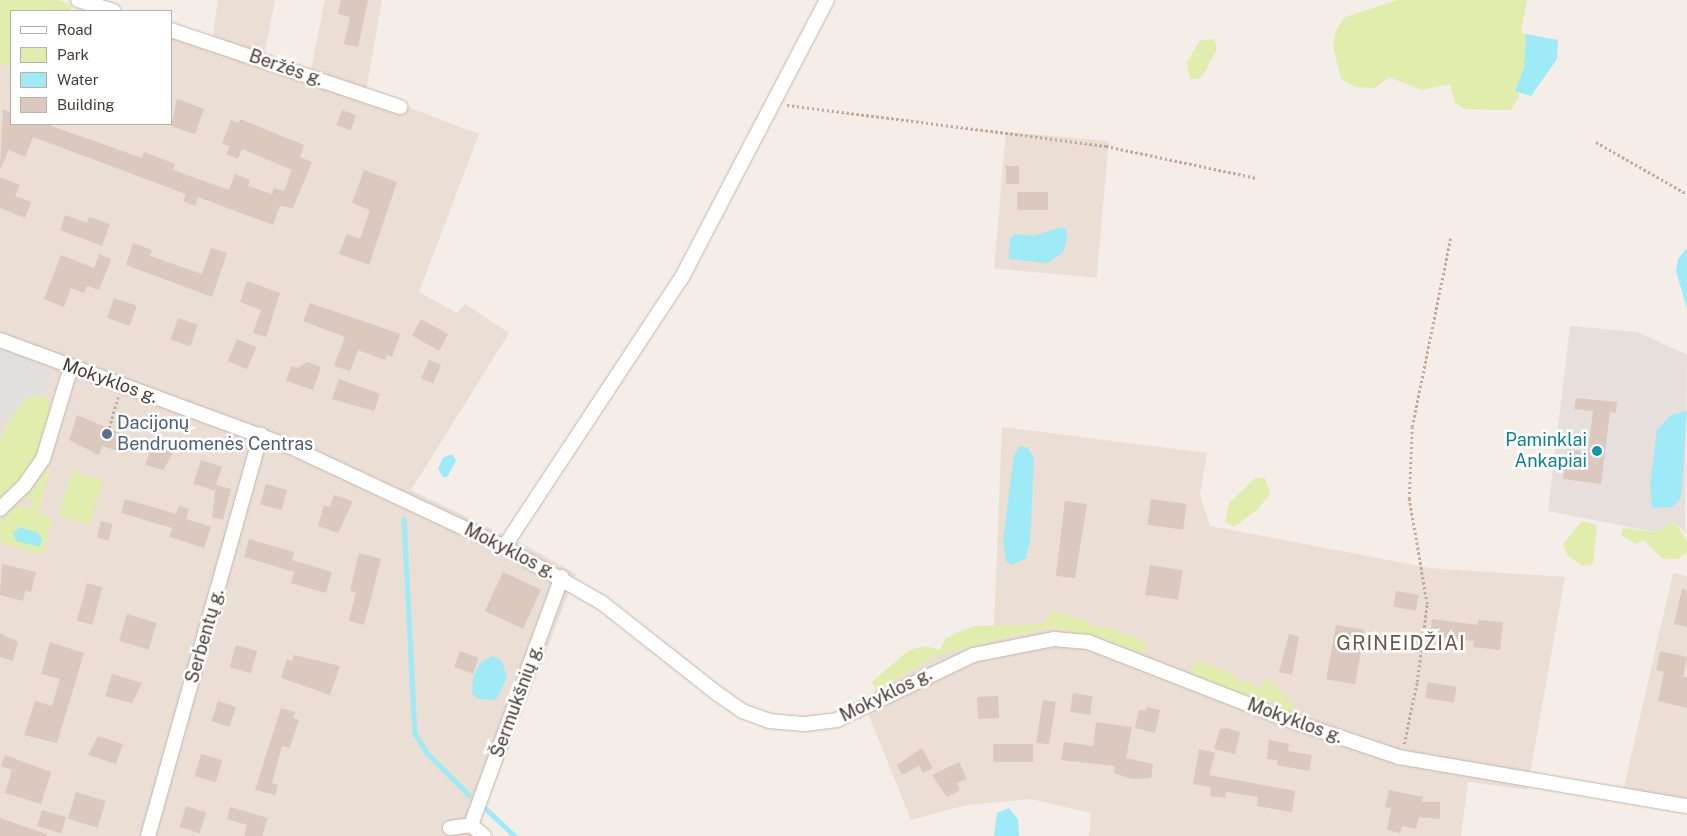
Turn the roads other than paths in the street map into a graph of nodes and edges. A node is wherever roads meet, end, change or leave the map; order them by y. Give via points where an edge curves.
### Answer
1 (78, 0) edge
2 (827, 0) edge
3 (110, 10) edge
4 (172, 30) edge
5 (400, 107) dead end
6 (0, 340) edge
7 (71, 367) junction
8 (261, 435) junction
9 (0, 509) edge
10 (504, 547) junction
11 (562, 577) junction
12 (1687, 806) edge
13 (471, 824) junction
14 (450, 828) dead end
15 (148, 836) edge
16 (484, 836) edge

1 - 3 street
2 - 10 street via 654,324
4 - 5 street, Beržės g.
6 - 7 street, Mokyklos g.
7 - 8 street, Mokyklos g.
7 - 9 street via 44,459 24,486
8 - 10 street, Mokyklos g. via 360,477
8 - 15 street, Serbentų g.
10 - 11 street, Mokyklos g.
11 - 12 street, Mokyklos g. via 601,602 742,711 769,721 806,724 837,720 954,662 1006,646 1054,639 1088,642 1280,717 1399,757
11 - 13 street, Šermukšnių g.
13 - 14 street
13 - 16 street

